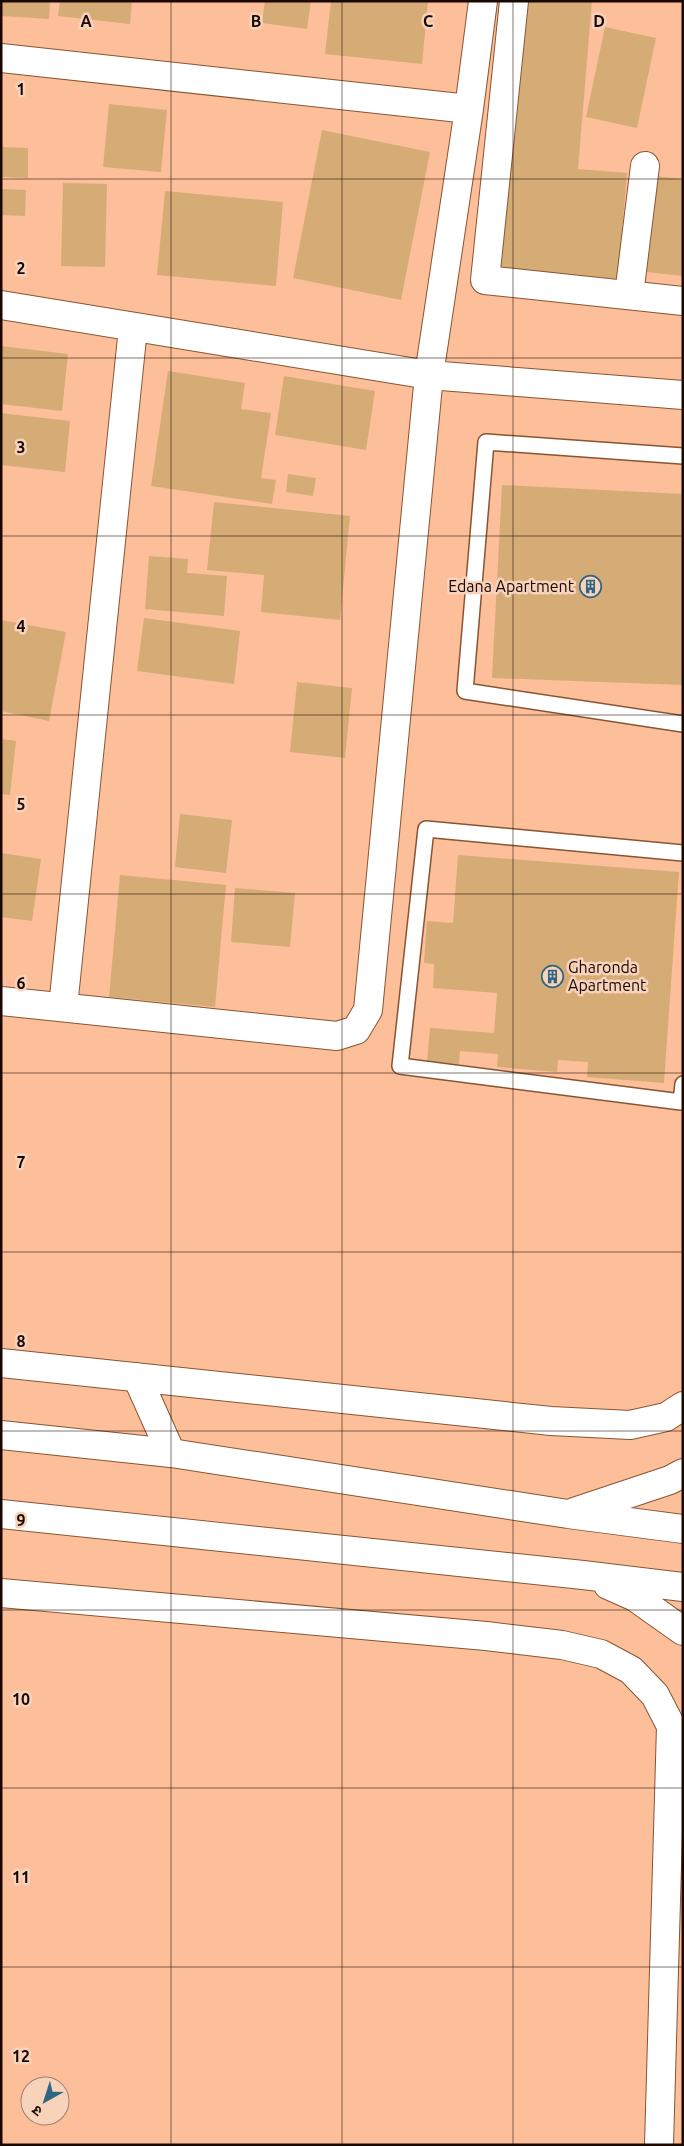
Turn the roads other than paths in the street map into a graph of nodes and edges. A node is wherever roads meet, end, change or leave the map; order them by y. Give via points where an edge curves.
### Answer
1 (482, 1) edge
2 (514, 1) edge
3 (1, 58) edge
4 (469, 109) junction
5 (645, 166) dead end
6 (629, 295) junction
7 (683, 301) edge
8 (1, 305) edge
9 (133, 328) junction
10 (429, 376) junction
11 (683, 395) edge
12 (683, 456) edge
13 (683, 724) edge
14 (683, 853) edge
15 (1, 1001) edge
16 (63, 1007) junction
17 (683, 1084) edge
18 (1, 1363) edge
19 (137, 1377) junction
20 (683, 1406) edge
21 (1, 1435) edge
22 (171, 1453) junction
23 (683, 1473) edge
24 (1, 1514) edge
25 (568, 1514) junction
26 (683, 1529) edge
27 (583, 1575) junction
28 (683, 1587) edge
29 (1, 1593) edge
30 (683, 1631) edge
31 (659, 2145) edge

1 - 4 street
2 - 6 street via 486,280
3 - 4 street
4 - 10 street
5 - 6 street
6 - 7 street
8 - 9 street
9 - 10 street
9 - 16 street
10 - 11 street
10 - 16 street via 368,1010 356,1030 337,1036
12 - 13 lane via 486,442 465,691
14 - 17 lane via 426,829 400,1066 681,1102
15 - 16 street
18 - 19 street
19 - 20 street via 550,1421 630,1425 666,1417
19 - 22 street
21 - 22 street
22 - 25 street
23 - 25 street
24 - 27 street
25 - 26 street
27 - 28 street
27 - 30 street via 635,1597
29 - 31 street via 505,1638 601,1654 631,1670 655,1695 671,1726

